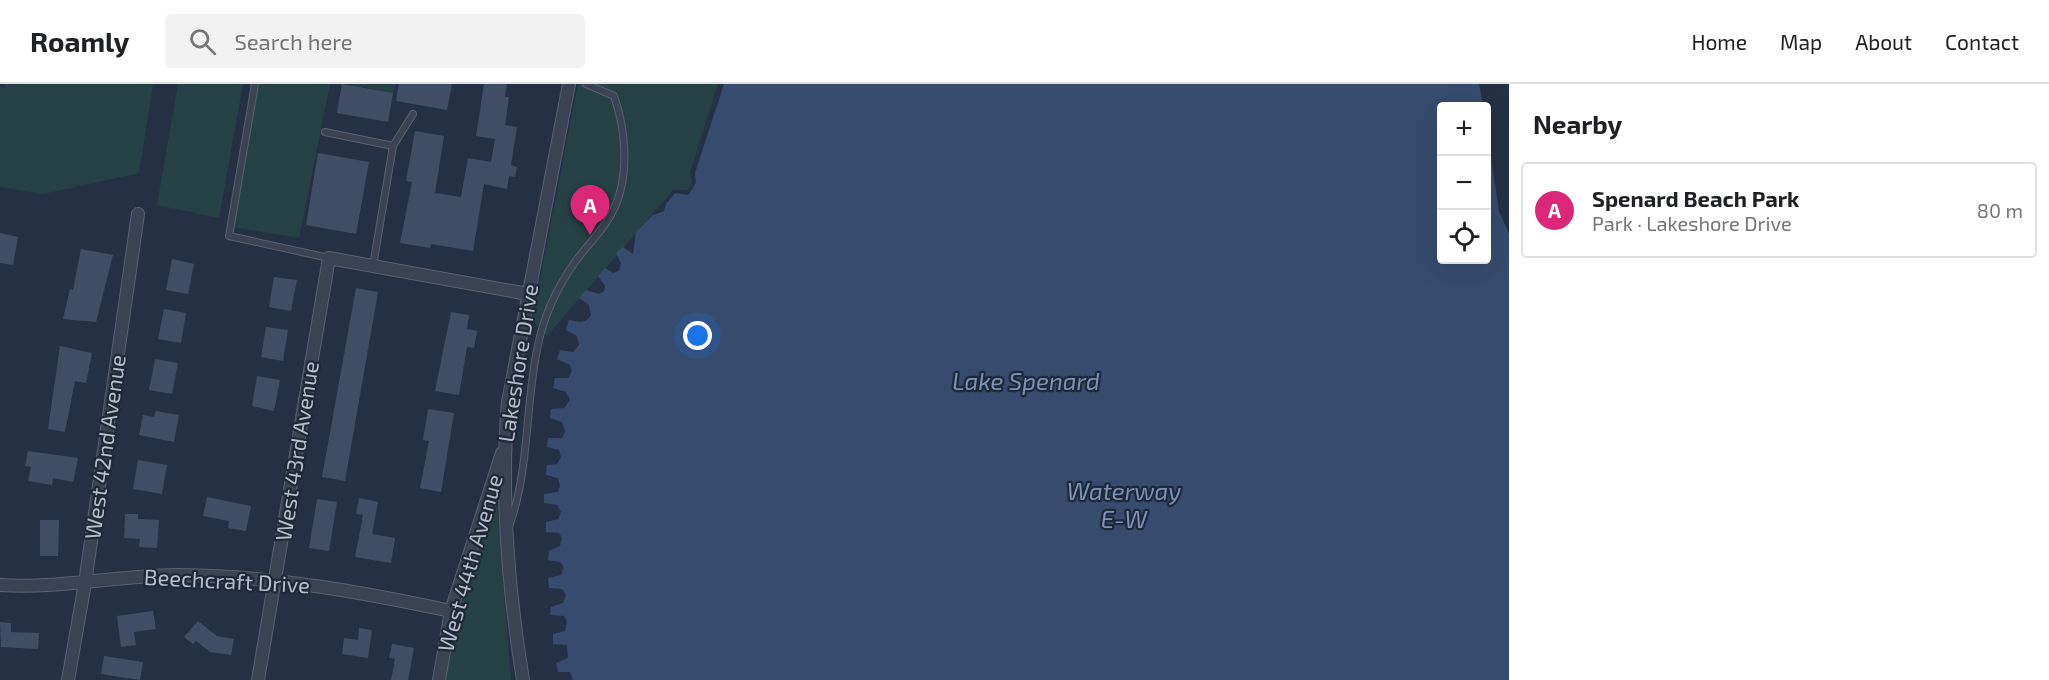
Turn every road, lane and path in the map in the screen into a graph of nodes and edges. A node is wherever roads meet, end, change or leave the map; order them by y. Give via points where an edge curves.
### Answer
1 (255, 84) edge
2 (569, 84) edge
3 (586, 84) edge
4 (413, 114) dead end
5 (325, 132) dead end
6 (393, 146) junction
7 (138, 214) dead end
8 (329, 258) junction
9 (373, 266) junction
10 (528, 294) junction
11 (504, 446) junction
12 (506, 533) junction
13 (276, 579) junction
14 (85, 583) junction
15 (0, 585) edge
16 (452, 611) junction
17 (68, 680) edge
18 (258, 680) edge
19 (439, 680) edge
20 (523, 680) edge

1 - 8 lane via 229,236
2 - 10 street, Lakeshore Drive
3 - 12 lane via 614,96 624,138 621,189 613,212 573,264 549,308 538,345 520,494
4 - 6 lane
5 - 6 lane
6 - 9 lane
7 - 14 street, West 42nd Avenue
8 - 9 street
8 - 13 street, West 43rd Avenue
9 - 10 street
10 - 11 street, Lakeshore Drive
11 - 12 street, Lakeshore Drive
11 - 16 street, West 44th Avenue
12 - 20 street, Lakeshore Drive
13 - 14 street, Beechcraft Drive via 182,575
13 - 16 street, Beechcraft Drive
13 - 18 street, West 43rd Avenue
14 - 15 street, Beechcraft Drive
14 - 17 street, West 42nd Avenue
16 - 19 street, West 44th Avenue

